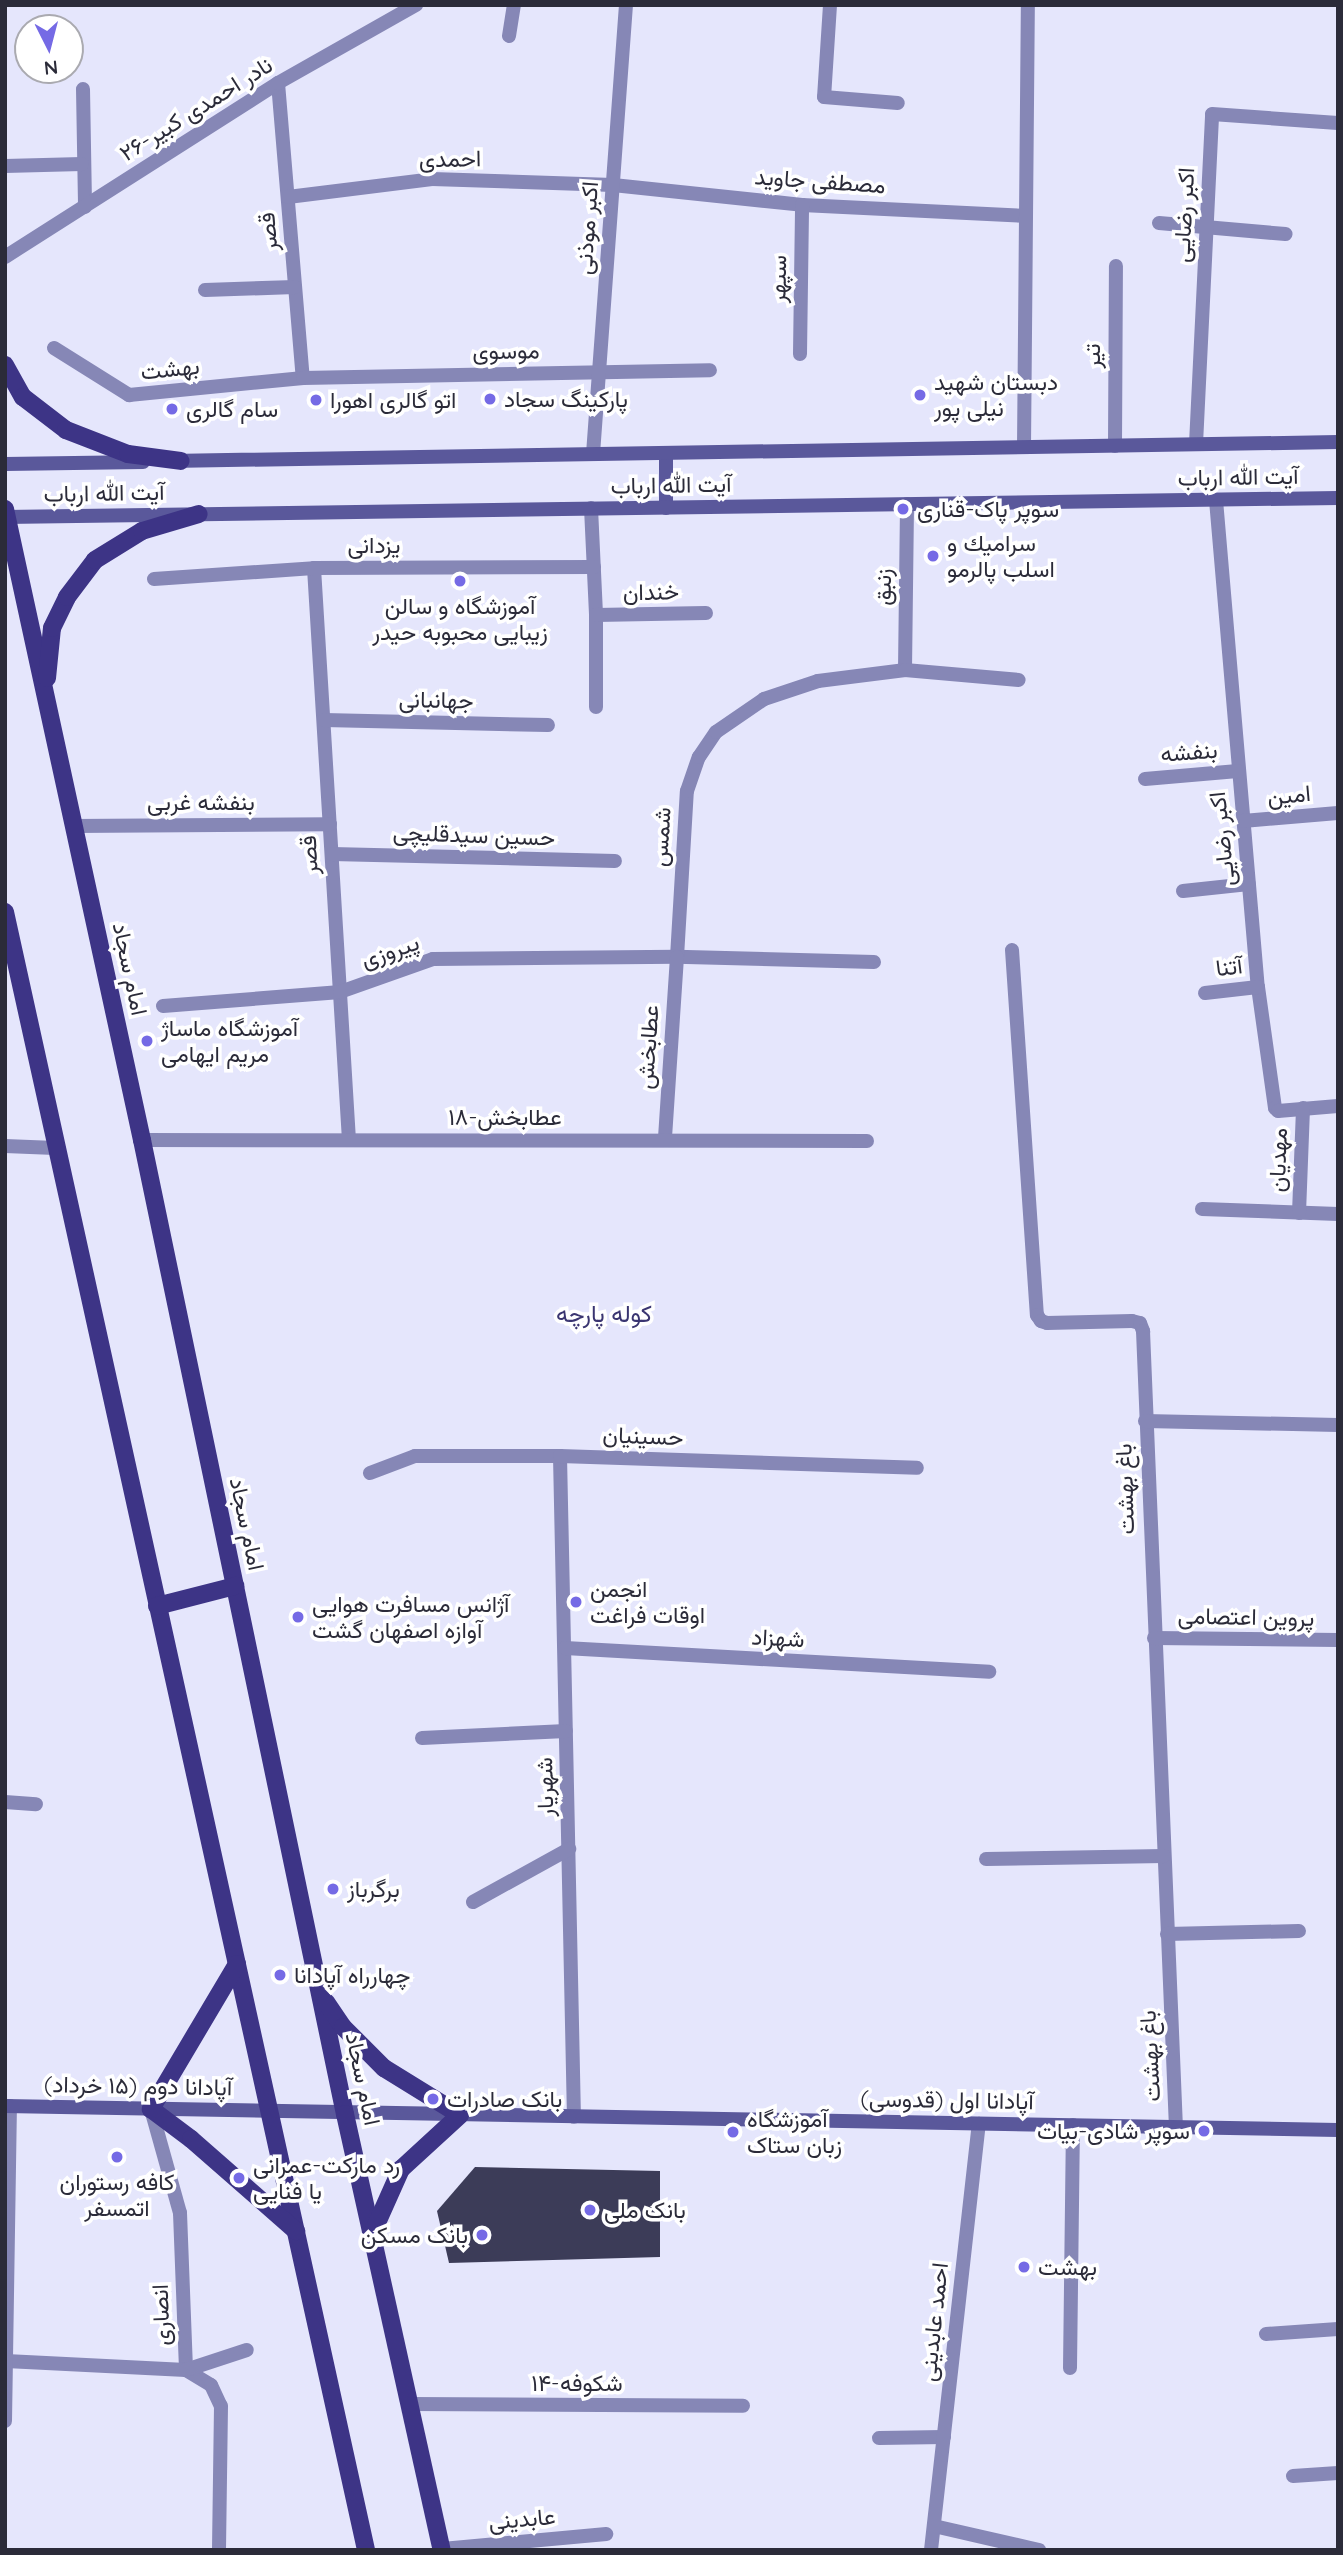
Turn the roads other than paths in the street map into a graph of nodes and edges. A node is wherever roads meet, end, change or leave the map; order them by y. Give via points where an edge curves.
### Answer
1 (416, 5) edge
2 (514, 5) edge
3 (626, 5) edge
4 (830, 5) edge
5 (1028, 5) edge
6 (509, 36) dead end
7 (278, 83) junction
8 (83, 89) dead end
9 (898, 103) dead end
10 (1338, 123) edge
11 (82, 164) junction
12 (5, 166) edge
13 (613, 185) junction
14 (288, 197) junction
15 (802, 205) junction
16 (85, 206) junction
17 (1024, 216) junction
18 (1158, 223) dead end
19 (1206, 226) junction
20 (1286, 234) dead end
21 (5, 257) edge
22 (1116, 266) dead end
23 (295, 287) junction
24 (205, 290) dead end
25 (54, 348) dead end
26 (800, 354) dead end
27 (5, 365) edge
28 (710, 370) dead end
29 (599, 372) junction
30 (303, 378) junction
31 (1338, 442) edge
32 (1196, 444) junction
33 (1115, 446) junction
34 (1024, 447) junction
35 (666, 453) junction
36 (593, 454) junction
37 (181, 461) junction
38 (5, 464) edge
39 (1338, 498) edge
40 (1216, 500) junction
41 (906, 504) junction
42 (591, 508) junction
43 (666, 508) junction
44 (6, 514) edge
45 (200, 514) junction
46 (594, 567) junction
47 (314, 568) junction
48 (155, 579) dead end
49 (706, 614) dead end
50 (596, 615) junction
51 (905, 670) junction
52 (1019, 680) dead end
53 (45, 698) junction
54 (596, 706) dead end
55 (324, 720) junction
56 (548, 725) dead end
57 (1238, 771) junction
58 (1145, 779) dead end
59 (1338, 813) edge
60 (1243, 821) junction
61 (330, 824) junction
62 (73, 826) junction
63 (332, 854) junction
64 (615, 861) dead end
65 (1250, 884) junction
66 (1183, 891) dead end
67 (5, 912) edge
68 (1012, 950) dead end
69 (677, 957) junction
70 (874, 962) dead end
71 (1258, 987) junction
72 (340, 992) junction
73 (1205, 993) dead end
74 (163, 1006) dead end
75 (1338, 1106) edge
76 (1303, 1108) junction
77 (142, 1140) junction
78 (349, 1140) junction
79 (665, 1140) junction
80 (867, 1141) dead end
81 (5, 1146) edge
82 (55, 1148) junction
83 (1202, 1209) dead end
84 (1299, 1213) junction
85 (1338, 1214) edge
86 (1145, 1421) junction
87 (1338, 1425) edge
88 (560, 1456) junction
89 (917, 1468) dead end
90 (370, 1473) dead end
91 (235, 1586) junction
92 (157, 1606) junction
93 (1154, 1638) junction
94 (1338, 1640) edge
95 (565, 1648) junction
96 (989, 1672) dead end
97 (566, 1731) junction
98 (422, 1738) dead end
99 (5, 1801) edge
100 (36, 1804) dead end
101 (569, 1849) junction
102 (1164, 1856) junction
103 (986, 1859) dead end
104 (474, 1902) dead end
105 (1299, 1931) dead end
106 (1167, 1934) junction
107 (237, 1964) junction
108 (320, 1993) junction
109 (8, 2106) edge
110 (150, 2109) junction
111 (270, 2112) junction
112 (345, 2114) junction
113 (460, 2115) junction
114 (574, 2117) junction
115 (979, 2124) junction
116 (1073, 2125) junction
117 (1176, 2127) junction
118 (1338, 2130) edge
119 (296, 2231) junction
120 (372, 2234) junction
121 (1338, 2329) edge
122 (1266, 2334) dead end
123 (247, 2350) dead end
124 (6, 2361) edge
125 (1070, 2368) dead end
126 (186, 2370) junction
127 (410, 2404) junction
128 (743, 2406) dead end
129 (5, 2421) edge
130 (944, 2437) junction
131 (879, 2438) dead end
132 (1338, 2473) edge
133 (1293, 2476) dead end
134 (934, 2526) junction
135 (606, 2535) dead end
136 (442, 2549) edge
137 (931, 2549) edge
138 (219, 2550) edge
139 (366, 2550) edge
140 (917, 2550) edge
141 (1039, 2550) edge

1 - 7 street, ۲۶-نادر احمدی کبیر
2 - 6 street
3 - 13 street, اکبر موذنی
4 - 9 street via 824,97
5 - 17 street
7 - 14 street, قصر
7 - 16 street, ۲۶-نادر احمدی کبیر
8 - 11 street
10 - 19 street, اکبر رضایی via 1212,114
11 - 12 street
11 - 16 street
13 - 14 street, احمدی via 432,179
13 - 15 street, مصطفی جاوید
13 - 29 street, اکبر موذنی
14 - 23 street, قصر
15 - 17 street, مصطفی جاوید
15 - 26 street, سپهر
16 - 21 street, ۲۶-نادر احمدی کبیر
17 - 34 street
18 - 19 street
19 - 20 street
19 - 32 street, اکبر رضایی
22 - 33 street, تیر
23 - 24 street
23 - 30 street, قصر
25 - 30 street, بهشت via 129,396
27 - 37 main road via 23,397 66,430 128,454
28 - 29 street, موسوی
29 - 30 street, موسوی
29 - 36 street, اکبر موذنی
31 - 32 main road, آیت الله ارباب
32 - 33 main road, آیت الله ارباب
33 - 34 main road, آیت الله ارباب
34 - 35 main road, آیت الله ارباب
35 - 36 main road, آیت الله ارباب
35 - 43 main road
36 - 37 main road, آیت الله ارباب
37 - 38 main road, آیت الله ارباب
39 - 40 main road, آیت الله ارباب
40 - 41 main road, آیت الله ارباب
40 - 57 street, اکبر رضایی
41 - 43 main road, آیت الله ارباب
41 - 51 street, زنبق
42 - 43 main road, آیت الله ارباب
42 - 45 main road, آیت الله ارباب
42 - 46 street
44 - 45 main road, آیت الله ارباب
44 - 53 main road, امام سجاد
45 - 53 main road via 142,531 95,560 67,597 52,628
46 - 47 street, یزدانی
46 - 50 street
47 - 48 street, یزدانی
47 - 55 street, قصر
49 - 50 street, خندان
50 - 54 street
51 - 52 street, شمس
51 - 69 street, شمس via 818,681 764,699 716,732 699,757 687,791
53 - 62 main road, امام سجاد
55 - 56 street, جهانبانی
55 - 61 street, قصر
57 - 58 street, بنفشه
57 - 60 street, اکبر رضایی
59 - 60 street, امین
60 - 65 street, اکبر رضایی
61 - 62 street, بنفشه غربی
61 - 63 street, قصر
62 - 77 main road, امام سجاد
63 - 64 street, حسین سیدقلیچی
63 - 72 street, قصر
65 - 66 street
65 - 71 street, اکبر رضایی
67 - 82 main road
68 - 86 street, باغ بهشت via 1037,1314 1047,1323 1140,1323
69 - 70 street
69 - 72 street, پیروزی via 433,959
69 - 79 street, عطابخش
71 - 73 street, آتنا
71 - 76 street, اکبر رضایی via 1275,1108
72 - 74 street, پیروزی
72 - 78 street, قصر
75 - 76 street, اکبر رضایی
76 - 84 street, مهدیان
77 - 78 street, ۱۸-عطابخش
77 - 91 main road, امام سجاد
78 - 79 street, ۱۸-عطابخش
79 - 80 street, ۱۸-عطابخش
81 - 82 street
82 - 92 main road
83 - 84 street
84 - 85 street
86 - 87 street
86 - 93 street, باغ بهشت
88 - 89 street, حسینیان
88 - 90 street, حسینیان via 415,1456
88 - 95 street, شهریار
91 - 92 main road
91 - 108 main road, امام سجاد
92 - 107 main road
93 - 94 street, پروین اعتصامی
93 - 102 street, باغ بهشت
95 - 96 street, شهزاد
95 - 97 street, شهریار
97 - 98 street
97 - 101 street, شهریار
99 - 100 street
101 - 104 street
101 - 114 street, شهریار
102 - 103 street
102 - 106 street, باغ بهشت
105 - 106 street
106 - 117 street, باغ بهشت
107 - 110 main road
107 - 111 main road
108 - 112 main road, امام سجاد
108 - 113 main road via 343,2027 384,2067
109 - 110 main road, آپادانا دوم (۱۵ خرداد)
109 - 124 street
110 - 111 main road, آپادانا دوم (۱۵ خرداد)
110 - 119 main road via 191,2138
110 - 126 street, انصاری via 180,2213
111 - 112 main road
111 - 119 main road
112 - 113 main road, آپادانا اول (قدوسی)
112 - 120 main road, امام سجاد
113 - 114 main road, آپادانا اول (قدوسی)
113 - 120 main road via 401,2169
114 - 115 main road, آپادانا اول (قدوسی)
115 - 116 main road, آپادانا اول (قدوسی)
115 - 130 street, احمد عابدینی
116 - 117 main road, آپادانا اول (قدوسی)
116 - 125 street
117 - 118 main road, آپادانا اول (قدوسی)
119 - 139 main road
120 - 127 main road, امام سجاد
121 - 122 street
123 - 126 street
124 - 126 street
124 - 129 street
126 - 138 street, انصاری via 211,2385 221,2406
127 - 128 street, ۱۴-شکوفه
127 - 136 main road, امام سجاد
130 - 131 street
130 - 134 street, احمد عابدینی
132 - 133 street
134 - 137 street, احمد عابدینی
134 - 141 street
135 - 136 street, عابدینی
137 - 140 street, احمد عابدینی

